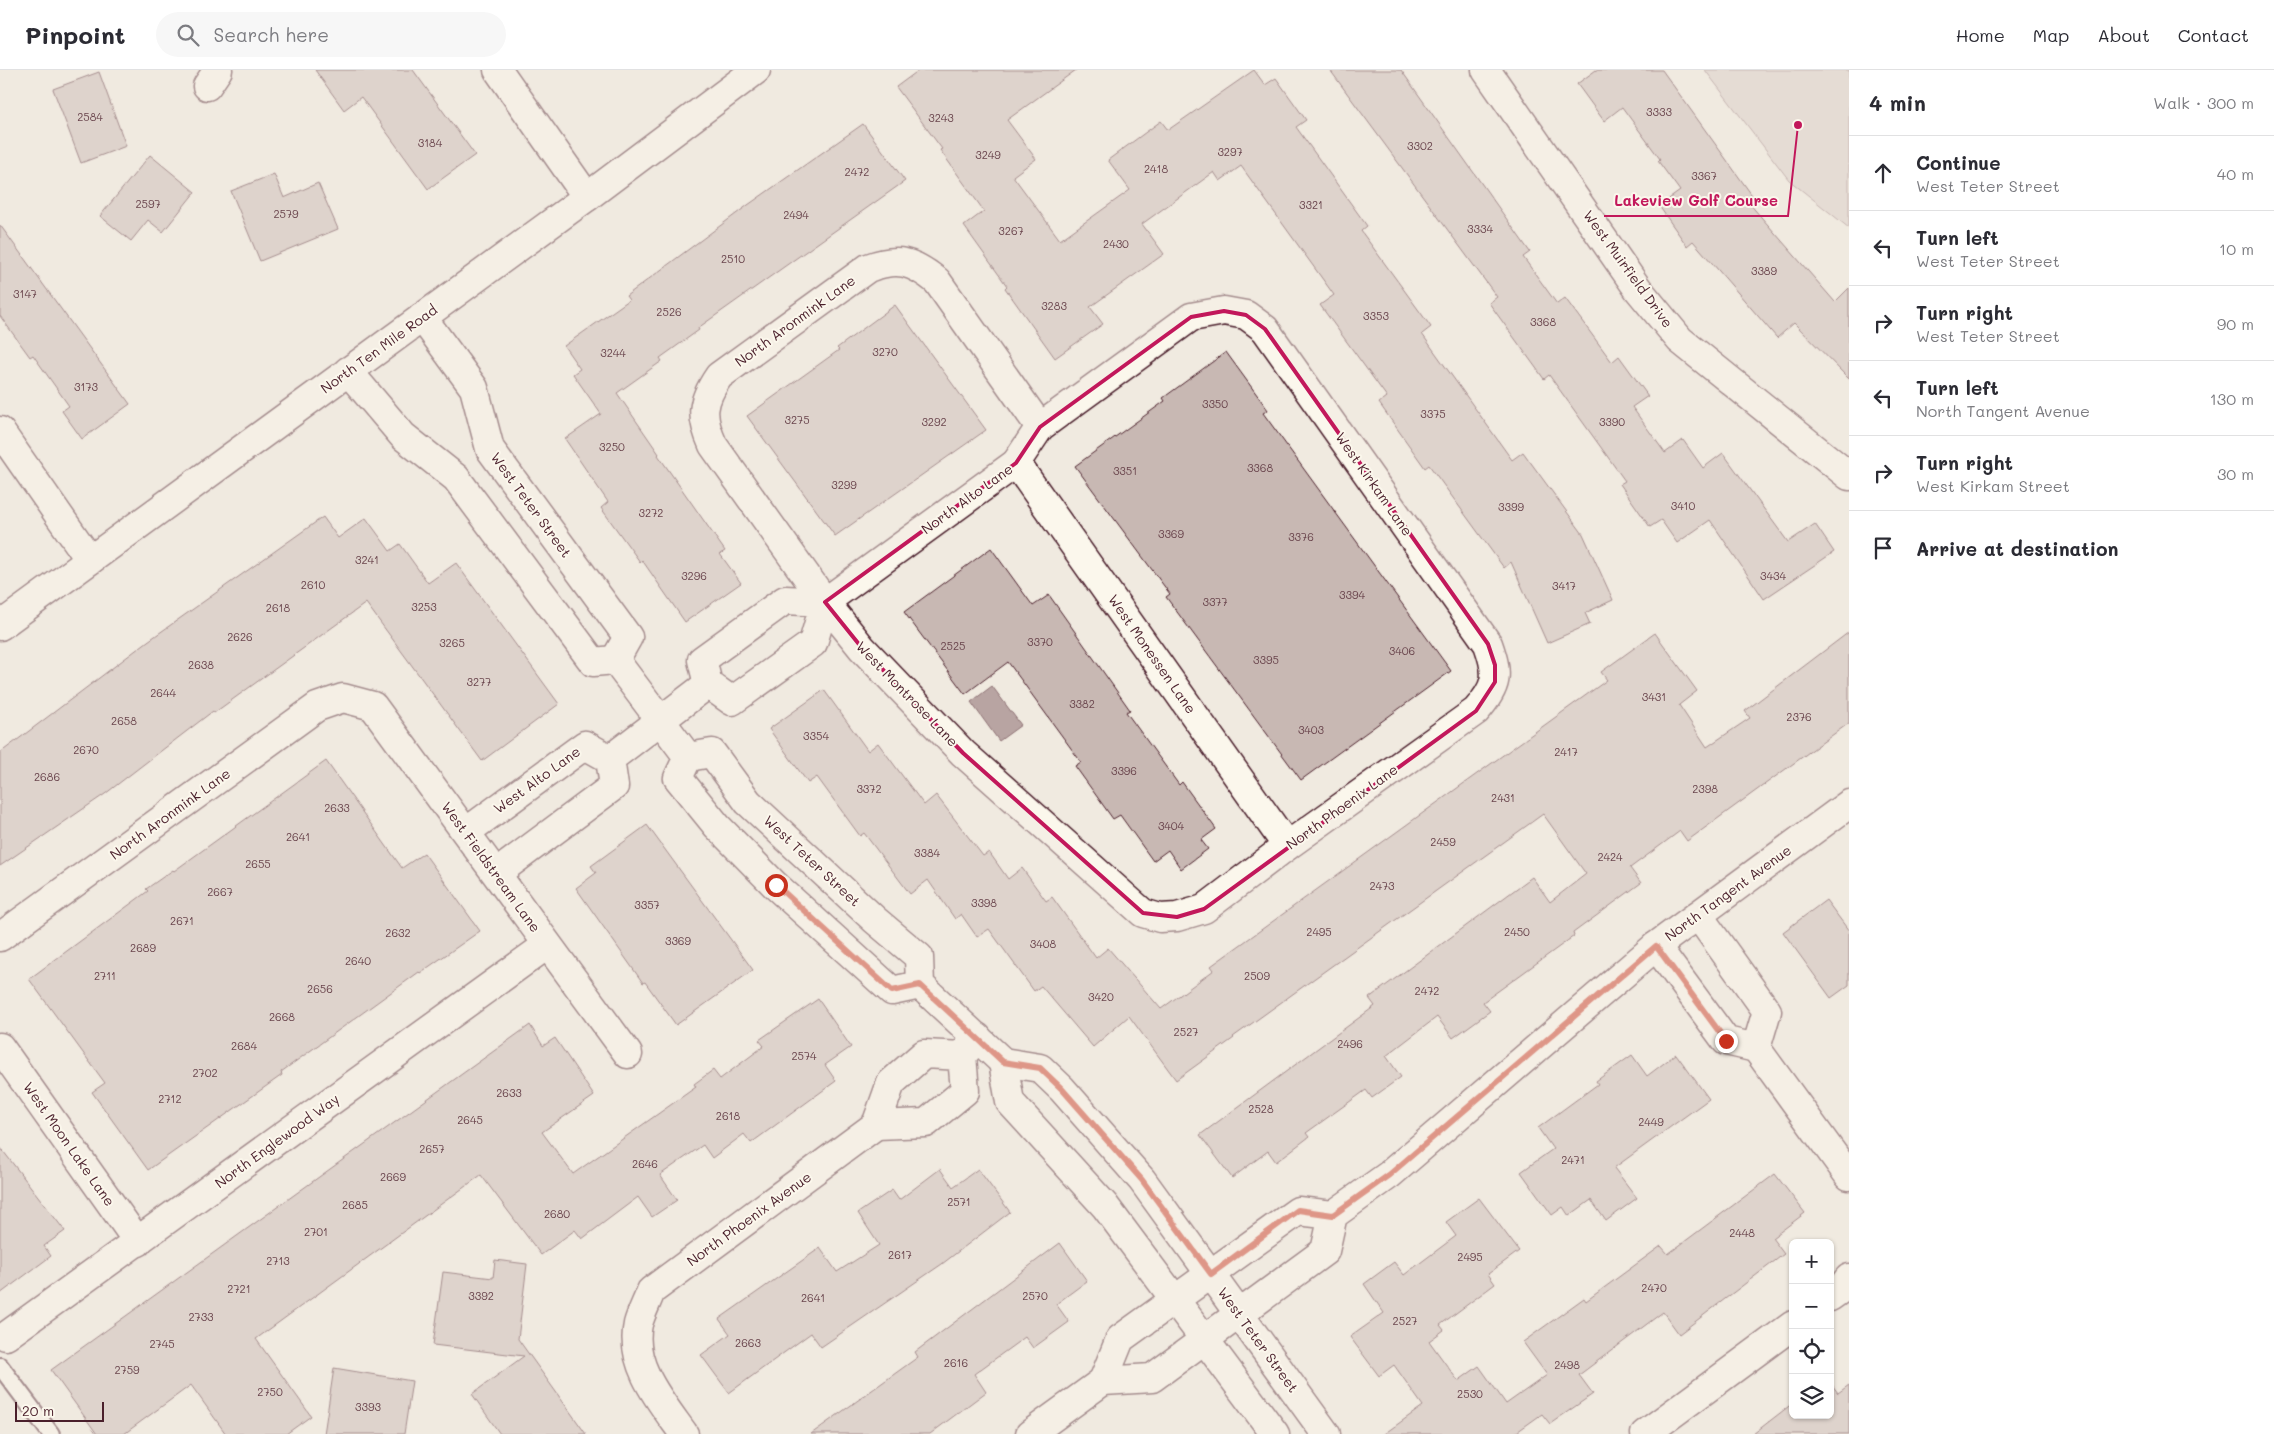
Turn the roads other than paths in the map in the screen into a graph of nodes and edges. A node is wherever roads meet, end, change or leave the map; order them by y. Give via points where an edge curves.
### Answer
1 (498, 70) edge
2 (756, 70) edge
3 (1486, 70) edge
4 (587, 197) junction
5 (1224, 311) joint
6 (422, 317) junction
7 (348, 371) junction
8 (703, 407) joint
9 (1040, 427) junction
10 (0, 431) edge
11 (1016, 463) junction
12 (1849, 476) edge
13 (90, 560) junction
14 (825, 602) junction
15 (0, 626) edge
16 (616, 660) junction
17 (1496, 682) joint
18 (708, 684) junction
19 (343, 698) joint
20 (660, 720) junction
21 (688, 757) junction
22 (610, 759) junction
23 (1849, 804) edge
24 (466, 832) junction
25 (1287, 846) junction
26 (497, 873) junction
27 (1698, 915) junction
28 (1177, 917) joint
29 (0, 937) edge
30 (547, 945) junction
31 (1656, 946) junction
32 (920, 985) junction
33 (0, 1047) edge
34 (969, 1047) junction
35 (1756, 1048) junction
36 (628, 1054) dead end
37 (1003, 1062) junction
38 (876, 1125) junction
39 (1849, 1176) edge
40 (1333, 1215) junction
41 (138, 1242) junction
42 (1211, 1274) junction
43 (1849, 1278) edge
44 (1834, 1294) edge
45 (1177, 1299) junction
46 (1240, 1314) junction
47 (1789, 1328) edge
48 (6, 1336) dead end
49 (1205, 1340) junction
50 (0, 1366) edge
51 (1103, 1381) junction
52 (51, 1434) edge
53 (684, 1434) edge
54 (1030, 1434) edge
55 (1275, 1434) edge
56 (1326, 1434) edge
57 (1645, 1434) edge

1 - 4 street
2 - 4 street, North Ten Mile Road
3 - 12 street, West Muirfield Drive via 1638,289 1680,340
4 - 6 street, North Ten Mile Road
5 - 9 street, North Alto Lane via 1191,317
5 - 17 street, West Kirkam Lane via 1246,315 1265,329 1488,644 1495,665
6 - 7 street, North Ten Mile Road
6 - 16 street, West Teter Street via 474,388 490,449 628,637
7 - 13 street, North Ten Mile Road
7 - 16 street via 404,436 456,478 594,662
8 - 9 street, North Aronmink Lane via 708,391 719,376 868,268 886,261 906,262 937,281
8 - 14 street, West Montrose Lane via 704,426 713,445
9 - 11 street, North Alto Lane
10 - 13 street
11 - 14 street, North Alto Lane
11 - 25 street, West Monessen Lane
13 - 15 street, North Ten Mile Road
14 - 18 street via 785,600 702,660
14 - 18 street via 813,643 732,701
14 - 28 street, West Montrose Lane via 862,648 963,753 1110,886 1143,913 1160,918
16 - 20 street
17 - 25 street, North Phoenix Lane via 1476,711
18 - 20 street
19 - 24 street, West Fieldstream Lane via 373,706
19 - 29 street, North Aronmink Lane via 317,707
20 - 21 street
20 - 22 street
21 - 32 street, West Teter Street via 712,753 748,802 919,957
21 - 32 street via 678,778 716,826 776,885 892,991
22 - 24 street, West Alto Lane via 584,745
22 - 26 street via 614,786
23 - 27 street, North Tangent Avenue
24 - 26 street, West Fieldstream Lane
25 - 28 street, North Phoenix Lane via 1204,909
26 - 30 street, West Fieldstream Lane
27 - 31 street, North Tangent Avenue
27 - 35 street via 1767,1012
30 - 36 street, West Fieldstream Lane
30 - 41 street, North Englewood Way
31 - 35 street via 1726,1041
31 - 40 street, North Tangent Avenue via 1389,1175
32 - 34 street
33 - 41 street, West Moon Lake Lane
34 - 37 street
34 - 38 street via 924,1054 891,1083
34 - 38 street via 964,1091 926,1123
35 - 39 street
37 - 42 street, West Teter Street via 1040,1068 1062,1089 1142,1180
37 - 45 street via 1010,1102 1105,1206
38 - 53 street, North Phoenix Avenue via 651,1291 638,1324 639,1359 653,1390
40 - 42 street via 1298,1210
40 - 46 street via 1325,1251
41 - 48 street, North Englewood Way
42 - 45 street
42 - 46 street, West Teter Street
43 - 44 street
45 - 49 street
45 - 51 street via 1120,1339
46 - 49 street
46 - 56 street, West Teter Street
47 - 57 street
49 - 51 street via 1152,1378
49 - 55 street
50 - 52 lane
51 - 54 street

